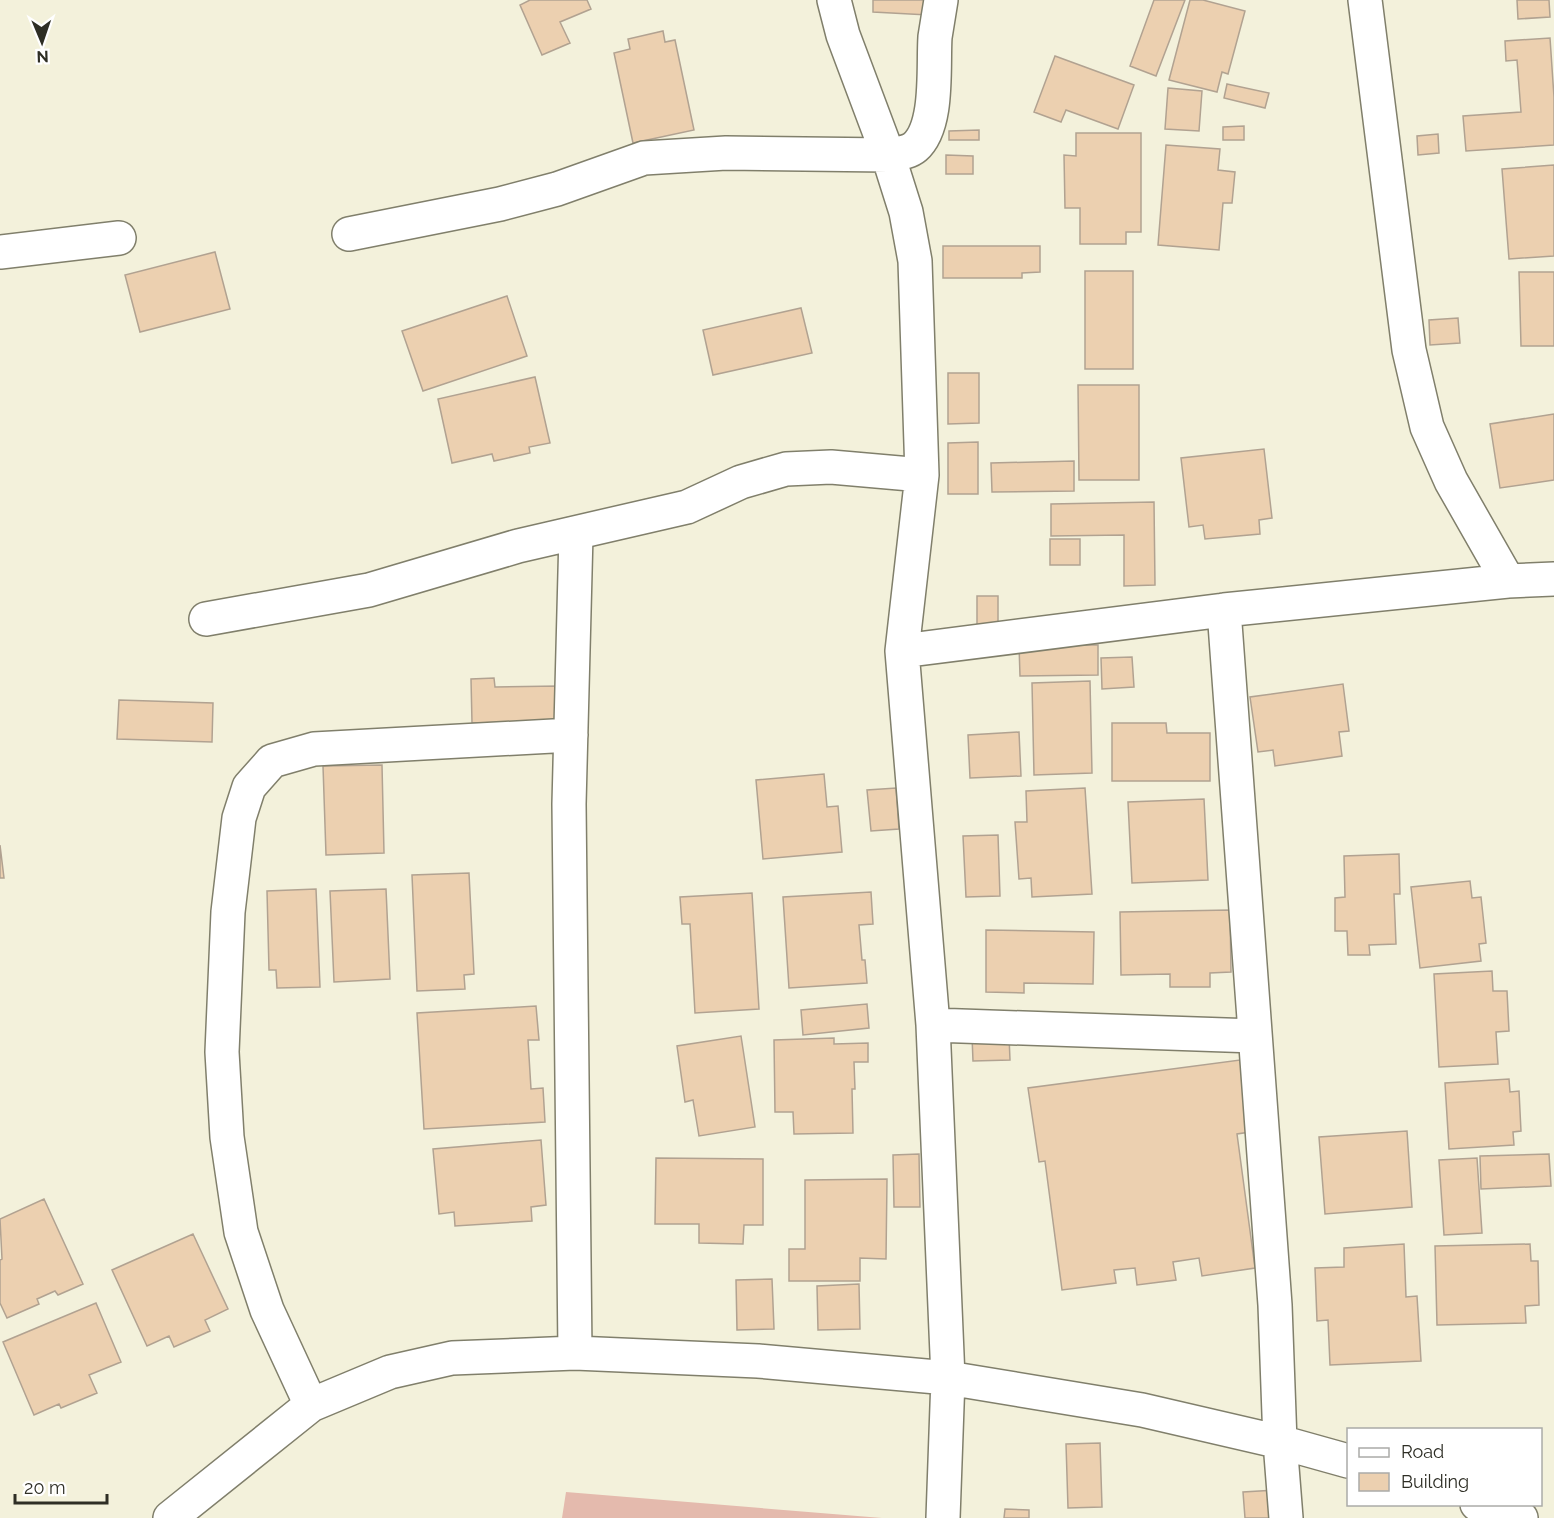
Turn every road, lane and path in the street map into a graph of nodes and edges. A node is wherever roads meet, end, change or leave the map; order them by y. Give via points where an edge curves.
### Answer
1 (834, 0) edge
2 (941, 0) edge
3 (1365, 0) edge
4 (888, 155) junction
5 (349, 234) dead end
6 (119, 238) dead end
7 (0, 252) edge
8 (922, 475) junction
9 (576, 534) junction
10 (1554, 579) edge
11 (1508, 581) junction
12 (1224, 610) junction
13 (206, 620) dead end
14 (902, 651) junction
15 (571, 735) junction
16 (933, 1025) junction
17 (1255, 1036) junction
18 (575, 1353) junction
19 (948, 1378) junction
20 (311, 1405) junction
21 (1280, 1442) junction
22 (1347, 1461) edge
23 (1483, 1506) edge
24 (170, 1518) edge
25 (943, 1518) edge
26 (1286, 1518) edge
27 (1521, 1518) edge

1 - 4 street via 843,35
2 - 4 street via 933,97 923,139 910,150
3 - 11 street via 1409,350 1427,427 1451,481
4 - 5 street via 726,153 644,158 500,204
4 - 8 street via 906,212 915,261
6 - 7 street
8 - 9 street via 831,467 786,469 741,482 687,507
8 - 14 street
9 - 13 street via 518,546 369,590
9 - 15 street
10 - 11 street
11 - 12 street
12 - 14 street
12 - 17 street
14 - 16 street
15 - 18 street
15 - 20 street via 314,748 272,761 249,787 239,818 228,912 222,1052 227,1137 241,1232 267,1310
16 - 17 street
16 - 19 street
17 - 21 street via 1275,1305
18 - 19 street via 758,1361
18 - 20 street via 452,1358 390,1372
19 - 21 street via 1142,1410
19 - 25 street
20 - 24 street
21 - 22 street
21 - 26 street
23 - 27 street

